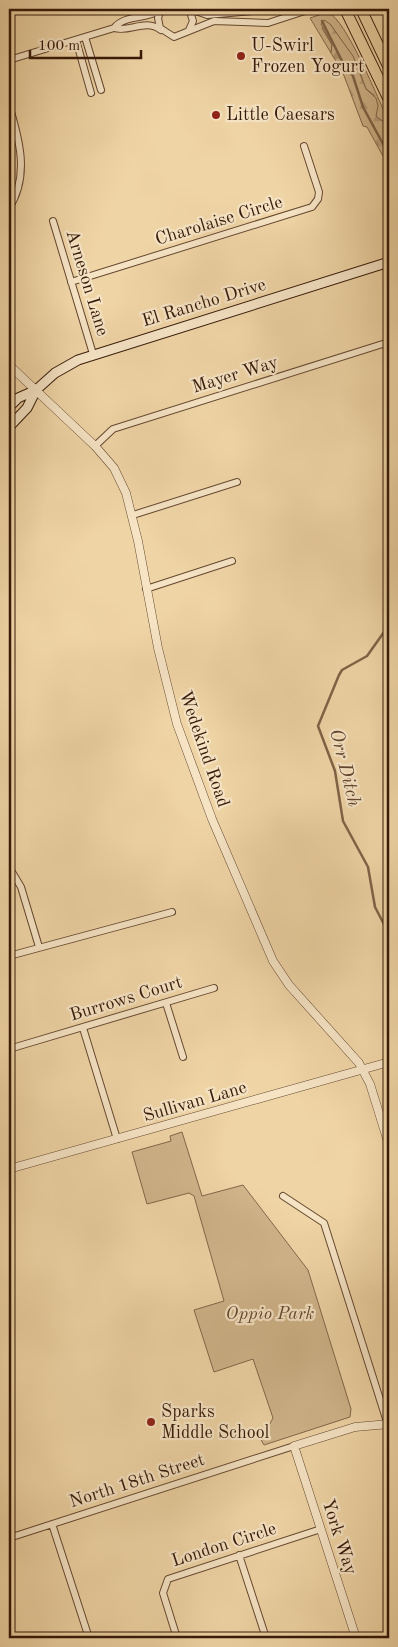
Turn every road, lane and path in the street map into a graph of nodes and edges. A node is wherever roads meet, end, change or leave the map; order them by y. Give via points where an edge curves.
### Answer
1 (161, 9) edge
2 (190, 9) edge
3 (276, 9) edge
4 (311, 9) edge
5 (345, 9) edge
6 (360, 9) edge
7 (114, 28) junction
8 (188, 31) junction
9 (164, 32) junction
10 (85, 36) junction
11 (76, 40) junction
12 (9, 60) edge
13 (389, 68) edge
14 (101, 90) dead end
15 (91, 93) dead end
16 (389, 100) edge
17 (9, 105) edge
18 (304, 146) dead end
19 (9, 208) edge
20 (53, 221) dead end
21 (389, 262) edge
22 (71, 282) junction
23 (389, 342) edge
24 (93, 354) junction
25 (9, 365) edge
26 (36, 390) junction
27 (9, 407) edge
28 (9, 427) edge
29 (95, 446) junction
30 (237, 482) dead end
31 (133, 515) junction
32 (232, 561) dead end
33 (146, 589) junction
34 (9, 867) edge
35 (172, 912) dead end
36 (39, 947) junction
37 (9, 956) edge
38 (214, 988) dead end
39 (166, 1003) junction
40 (83, 1028) junction
41 (9, 1048) edge
42 (183, 1057) dead end
43 (389, 1062) edge
44 (362, 1070) junction
45 (117, 1139) junction
46 (389, 1145) edge
47 (9, 1169) edge
48 (283, 1196) dead end
49 (389, 1425) edge
50 (294, 1446) junction
51 (52, 1524) junction
52 (321, 1529) junction
53 (9, 1538) edge
54 (239, 1555) junction
55 (89, 1638) edge
56 (177, 1638) edge
57 (266, 1638) edge
58 (356, 1638) edge

1 - 7 street via 151,15 122,21
1 - 9 street via 158,23
2 - 3 street via 207,15
2 - 8 street via 193,21
4 - 8 street via 268,23 220,20
5 - 16 main road
6 - 13 main road
7 - 9 street via 146,25
7 - 10 street
8 - 9 street via 174,37
10 - 11 street
10 - 14 street
11 - 12 street
11 - 15 street
17 - 19 street via 21,162 18,190
18 - 22 street, Charolaise Circle via 319,192 312,207
20 - 22 street, Arneson Lane
21 - 24 main road, El Rancho Drive
22 - 24 street, Arneson Lane
23 - 29 street, Mayer Way via 113,429
24 - 26 main road, El Rancho Drive via 62,368
25 - 26 street, Wedekind Road
26 - 27 main road, El Rancho Drive via 18,398
26 - 28 main road, El Rancho Drive via 27,408
26 - 29 street, Wedekind Road
29 - 31 street, Wedekind Road via 114,468
30 - 31 street
31 - 33 street, Wedekind Road
32 - 33 street
33 - 44 street, Wedekind Road via 177,724 212,819 273,961 289,985
34 - 36 street via 21,887
35 - 36 street
36 - 37 street
38 - 39 street, Burrows Court
39 - 40 street, Burrows Court
39 - 42 street
40 - 41 street, Burrows Court
40 - 45 street
43 - 44 street, Sullivan Lane
44 - 45 street, Sullivan Lane
44 - 46 street, Wedekind Road via 370,1084
45 - 47 street, Sullivan Lane
48 - 49 street via 324,1223
49 - 50 street, North 18th Street via 355,1427
50 - 51 street, North 18th Street
50 - 52 street, York Way
51 - 53 street, North 18th Street
51 - 55 street
52 - 54 street, London Circle
52 - 58 street, York Way
54 - 56 street, London Circle via 172,1576 164,1583 163,1593
54 - 57 street

